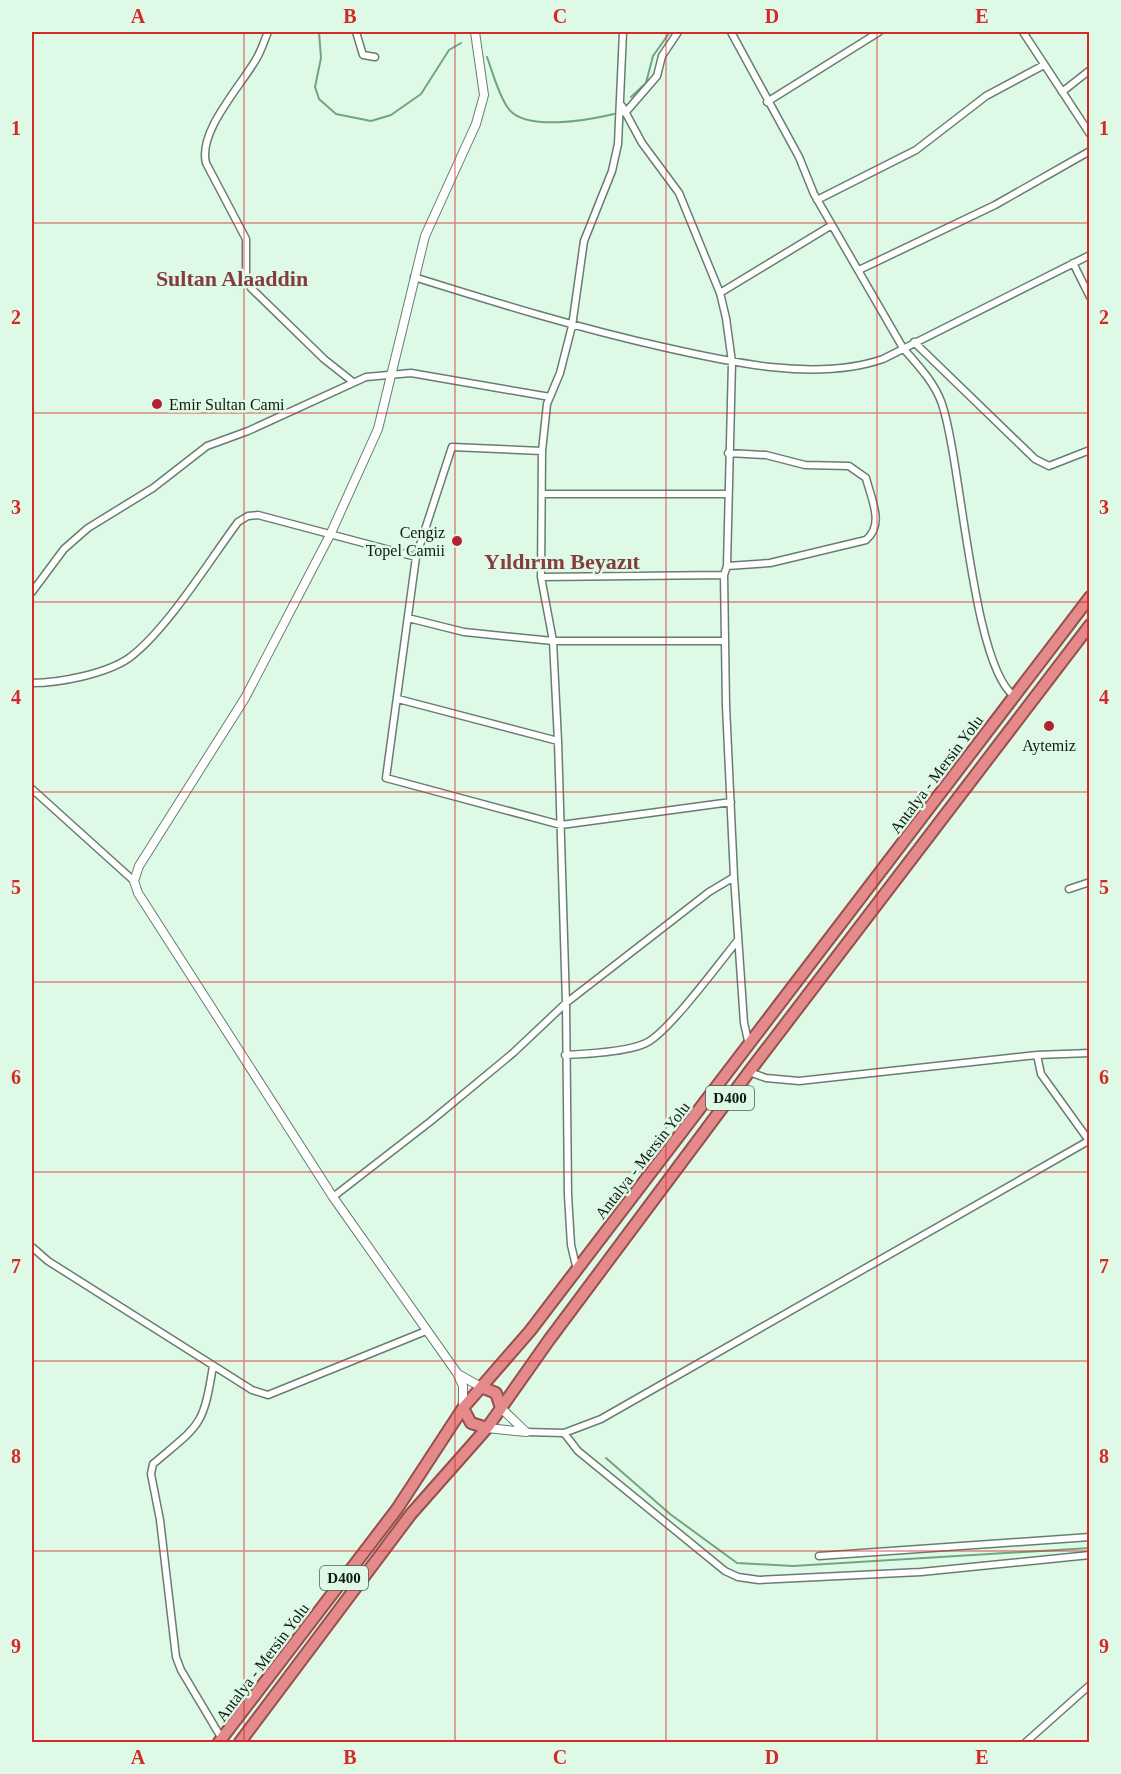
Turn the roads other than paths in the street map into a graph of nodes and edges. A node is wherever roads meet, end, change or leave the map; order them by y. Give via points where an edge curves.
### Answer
1 (268, 32) edge
2 (356, 32) edge
3 (475, 32) edge
4 (623, 32) edge
5 (678, 32) edge
6 (731, 32) edge
7 (879, 32) edge
8 (1023, 32) edge
9 (375, 57) dead end
10 (1044, 65) junction
11 (1089, 70) edge
12 (1062, 92) junction
13 (767, 102) junction
14 (623, 110) junction
15 (1089, 134) edge
16 (1089, 151) edge
17 (817, 200) junction
18 (832, 225) junction
19 (1089, 255) edge
20 (1073, 263) junction
21 (858, 270) junction
22 (414, 277) junction
23 (720, 293) junction
24 (1089, 297) edge
25 (572, 326) junction
26 (914, 342) junction
27 (903, 348) junction
28 (732, 362) junction
29 (393, 373) junction
30 (353, 382) junction
31 (550, 397) junction
32 (1089, 450) edge
33 (542, 451) junction
34 (728, 453) junction
35 (542, 494) junction
36 (728, 494) junction
37 (330, 535) junction
38 (416, 557) junction
39 (727, 566) junction
40 (724, 575) junction
41 (541, 577) junction
42 (32, 592) edge
43 (1089, 597) edge
44 (408, 618) junction
45 (1088, 631) edge
46 (553, 641) junction
47 (725, 641) junction
48 (32, 683) edge
49 (1014, 696) junction
50 (398, 699) junction
51 (558, 741) junction
52 (32, 789) edge
53 (731, 802) junction
54 (561, 825) junction
55 (734, 877) junction
56 (134, 881) junction
57 (1089, 882) edge
58 (1070, 889) dead end
59 (738, 940) junction
60 (566, 1003) junction
61 (749, 1046) junction
62 (1089, 1053) edge
63 (565, 1055) junction
64 (1036, 1055) junction
65 (749, 1072) junction
66 (1089, 1141) edge
67 (333, 1197) junction
68 (32, 1247) edge
69 (577, 1270) junction
70 (426, 1331) junction
71 (213, 1366) junction
72 (457, 1373) junction
73 (481, 1387) junction
74 (463, 1408) junction
75 (501, 1408) junction
76 (487, 1428) junction
77 (526, 1432) junction
78 (564, 1433) junction
79 (1089, 1538) edge
80 (1089, 1555) edge
81 (819, 1556) dead end
82 (1089, 1686) edge
83 (221, 1741) edge
84 (240, 1743) edge
85 (1026, 1743) edge

1 - 30 street via 203,152 246,239 246,278 251,288
2 - 9 street via 363,55
3 - 22 street via 484,95 476,124 437,206
4 - 14 street
5 - 14 street via 662,56 657,76
6 - 13 street
7 - 13 street
8 - 10 street
10 - 12 street
10 - 17 street via 986,96 916,150
11 - 12 street
12 - 15 street
13 - 17 street via 799,157
14 - 23 street via 679,193
14 - 25 street via 612,171 584,241
16 - 21 street via 995,205
17 - 18 street
18 - 21 street
18 - 23 street
19 - 20 street
20 - 24 street
20 - 26 street
21 - 27 street
22 - 25 street
22 - 29 street
23 - 28 street
25 - 28 street
25 - 31 street
26 - 27 street
26 - 32 street via 1035,459 1049,466
27 - 28 street via 867,365 789,368
27 - 49 street via 920,366 942,403 985,633 1004,688
28 - 34 street
29 - 30 street
29 - 31 street
29 - 37 street via 378,429
30 - 42 street via 207,446 153,488 88,528 64,549
31 - 33 street
33 - 35 street
33 - 38 street via 452,447
34 - 36 street
34 - 39 street via 766,455 805,465 849,466 866,478 877,522 866,540 770,563
35 - 36 street
35 - 41 street
36 - 39 street
37 - 38 street
37 - 48 street via 258,515 248,516 238,522 158,631 128,659 86,675
37 - 56 street via 246,698 139,866
38 - 44 street
39 - 40 street
40 - 41 street
40 - 47 street
41 - 46 street
43 - 49 highway, Antalya - Mersin Yolu / D400
44 - 46 street via 464,632
44 - 50 street
45 - 65 highway, Antalya - Mersin Yolu / D400
46 - 47 street
46 - 51 street
47 - 53 street
49 - 61 highway, Antalya - Mersin Yolu / D400
50 - 51 street
50 - 54 street via 386,778
51 - 54 street
52 - 56 street
53 - 54 street
53 - 55 street
54 - 60 street
55 - 59 street
55 - 60 street
56 - 67 street via 138,893
57 - 58 street
59 - 61 street
59 - 63 street via 662,1031 646,1043
60 - 63 street
60 - 67 street via 440,1114
61 - 69 highway, Antalya - Mersin Yolu / D400
62 - 64 street
63 - 69 street via 568,1195
64 - 65 street via 799,1081
64 - 66 street via 1041,1074
65 - 75 highway, Antalya - Mersin Yolu / D400
66 - 78 street via 601,1419
67 - 70 street
68 - 71 street via 48,1262
69 - 73 highway, Antalya - Mersin Yolu / D400
70 - 71 street via 268,1395 252,1390
70 - 72 street
71 - 83 street via 201,1421 153,1464 151,1474 176,1657
72 - 73 street
72 - 74 street via 463,1386
73 - 74 highway, Antalya - Mersin Yolu / D400
73 - 75 highway via 496,1393
74 - 76 highway via 471,1423
74 - 83 highway, Antalya - Mersin Yolu / D400 via 397,1509
75 - 76 highway, Antalya - Mersin Yolu / D400
75 - 77 street
76 - 77 street
76 - 84 highway, Antalya - Mersin Yolu / D400 via 411,1514
77 - 78 street
78 - 80 street via 578,1450 738,1577 759,1580 921,1572
79 - 81 street
82 - 85 street

